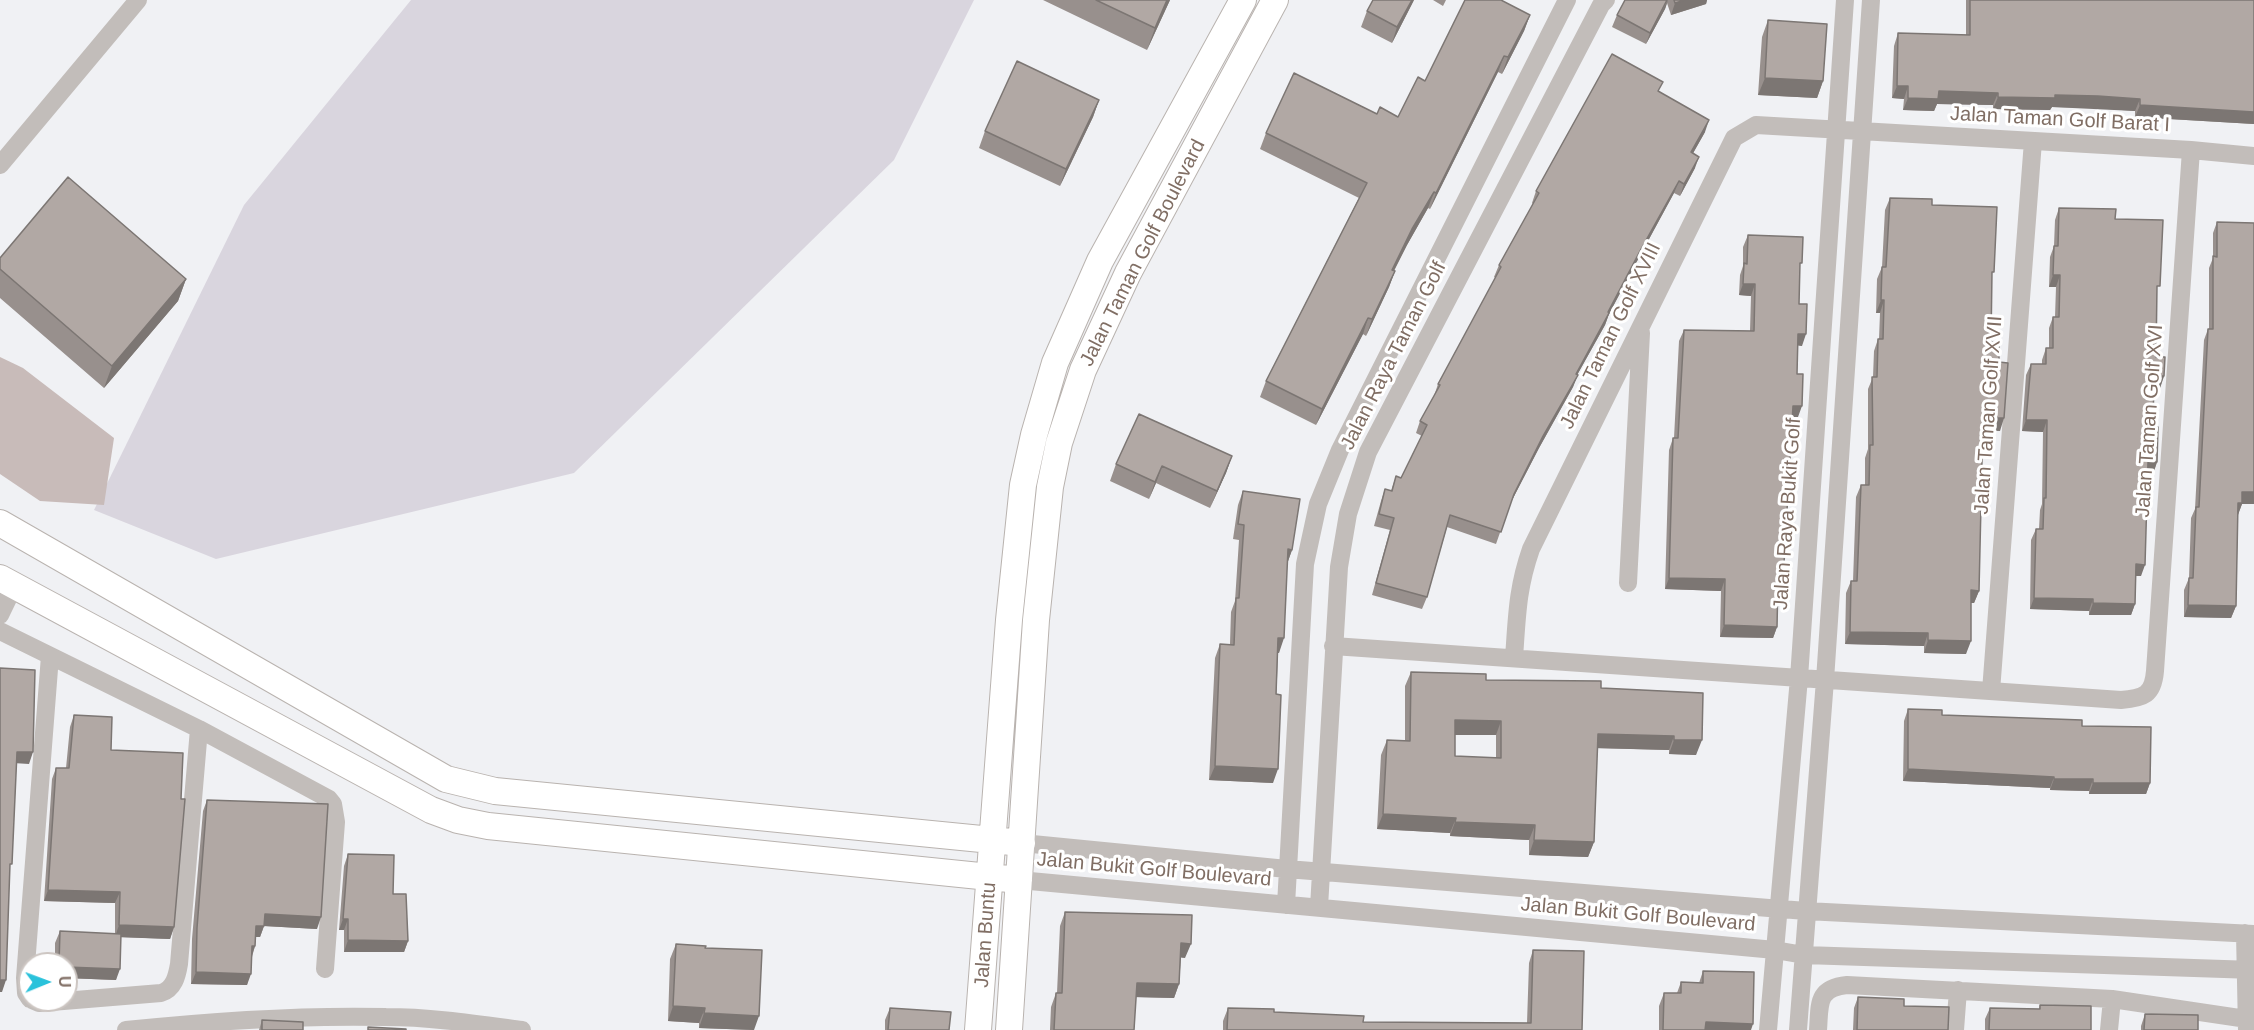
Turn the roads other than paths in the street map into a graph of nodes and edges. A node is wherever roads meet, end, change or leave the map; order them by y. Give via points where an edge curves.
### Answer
1 (138, 0) edge
2 (1243, 0) edge
3 (1275, 0) edge
4 (1567, 0) edge
5 (1605, 0) edge
6 (1845, 0) edge
7 (1871, 0) edge
8 (1836, 129) junction
9 (1862, 131) junction
10 (2033, 141) junction
11 (2191, 150) junction
12 (2254, 156) edge
13 (0, 165) edge
14 (1642, 324) junction
15 (0, 523) edge
16 (7, 582) edge
17 (1628, 583) dead end
18 (0, 615) edge
19 (0, 631) edge
20 (220, 648) junction
21 (1333, 653) junction
22 (50, 656) junction
23 (1300, 658) junction
24 (1514, 658) junction
25 (1800, 678) junction
26 (1825, 680) junction
27 (199, 684) junction
28 (1991, 692) junction
29 (1297, 720) junction
30 (1329, 722) junction
31 (199, 729) junction
32 (993, 839) junction
33 (1022, 843) junction
34 (1288, 860) junction
35 (1321, 870) junction
36 (990, 876) junction
37 (1019, 880) junction
38 (1286, 905) junction
39 (1319, 907) junction
40 (1779, 908) junction
41 (1806, 911) junction
42 (2249, 934) edge
43 (1775, 951) junction
44 (27, 952) edge
45 (1804, 956) junction
46 (325, 969) dead end
47 (2250, 970) edge
48 (1958, 990) junction
49 (2112, 999) junction
50 (78, 1000) edge
51 (2249, 1023) edge
52 (316, 1024) edge
53 (482, 1027) edge
54 (170, 1028) edge
55 (126, 1030) edge
56 (522, 1030) edge
57 (978, 1030) edge
58 (1009, 1030) edge
59 (1768, 1030) edge
60 (1798, 1030) edge
61 (1818, 1030) edge
62 (1955, 1030) edge
63 (2109, 1030) edge

1 - 13 street
2 - 32 street, Jalan Taman Golf Boulevard via 1100,261 1055,363 1023,485
3 - 33 street, Jalan Taman Golf Boulevard via 1128,273 1083,370 1059,443 1050,488 1036,620
4 - 23 street, Jalan Raya Taman Golf via 1340,450 1318,504 1305,564
5 - 21 street, Jalan Raya Taman Golf via 1368,452 1348,514 1339,567
6 - 8 street, Jalan Raya Bukit Golf
7 - 9 street
8 - 9 street, Jalan Taman Golf XVIII
8 - 14 street, Jalan Taman Golf XVIII via 1756,125 1734,138
8 - 25 street, Jalan Raya Bukit Golf
9 - 10 street, Jalan Taman Golf Barat I
9 - 26 street
10 - 11 street, Jalan Taman Golf Barat I
10 - 28 street, Jalan Taman Golf XVII
11 - 12 street, Jalan Taman Golf Barat I
11 - 28 street, Jalan Taman Golf XVI via 2154,684 2148,693 2121,700
14 - 17 street
14 - 24 street, Jalan Taman Golf XVIII via 1521,575
15 - 20 street
16 - 18 street
16 - 27 street
19 - 22 street
20 - 27 street
20 - 32 street via 446,779 467,785 495,791
21 - 23 street
21 - 24 street
21 - 30 street, Jalan Raya Taman Golf
22 - 31 street
22 - 44 street
23 - 29 street, Jalan Raya Taman Golf
24 - 25 street
25 - 26 street
25 - 40 street, Jalan Raya Bukit Golf
26 - 28 street
26 - 41 street
27 - 36 street via 431,810 458,820
29 - 30 street
29 - 34 street, Jalan Raya Taman Golf
30 - 35 street, Jalan Raya Taman Golf
31 - 46 street via 325,796 333,804 336,822
31 - 50 street via 178,974 172,987 161,993
32 - 33 street
32 - 36 street, Jalan Buntu
33 - 34 street, Jalan Bukit Golf Boulevard
33 - 37 street, Jalan Buntu
34 - 35 street, Jalan Bukit Golf Boulevard
34 - 38 street, Jalan Raya Taman Golf
35 - 39 street, Jalan Raya Taman Golf
35 - 40 street, Jalan Bukit Golf Boulevard
36 - 37 street
36 - 57 street, Jalan Buntu
37 - 38 street, Jalan Bukit Golf Boulevard
37 - 58 street, Jalan Buntu
38 - 39 street, Jalan Bukit Golf Boulevard
39 - 43 street, Jalan Bukit Golf Boulevard
40 - 41 street, Jalan Bukit Golf Boulevard
40 - 43 street, Jalan Raya Bukit Golf
41 - 42 street, Jalan Bukit Golf Boulevard
41 - 45 street
42 - 47 street
43 - 45 street, Jalan Bukit Golf Boulevard
43 - 59 street, Jalan Raya Bukit Golf
45 - 47 street, Jalan Bukit Golf Boulevard
45 - 60 street
47 - 51 street
48 - 49 street
48 - 61 street via 1847,985 1830,988 1820,1003
48 - 62 street
49 - 51 street
49 - 63 street
52 - 53 street via 388,1017
52 - 54 street
53 - 56 street
54 - 55 street

